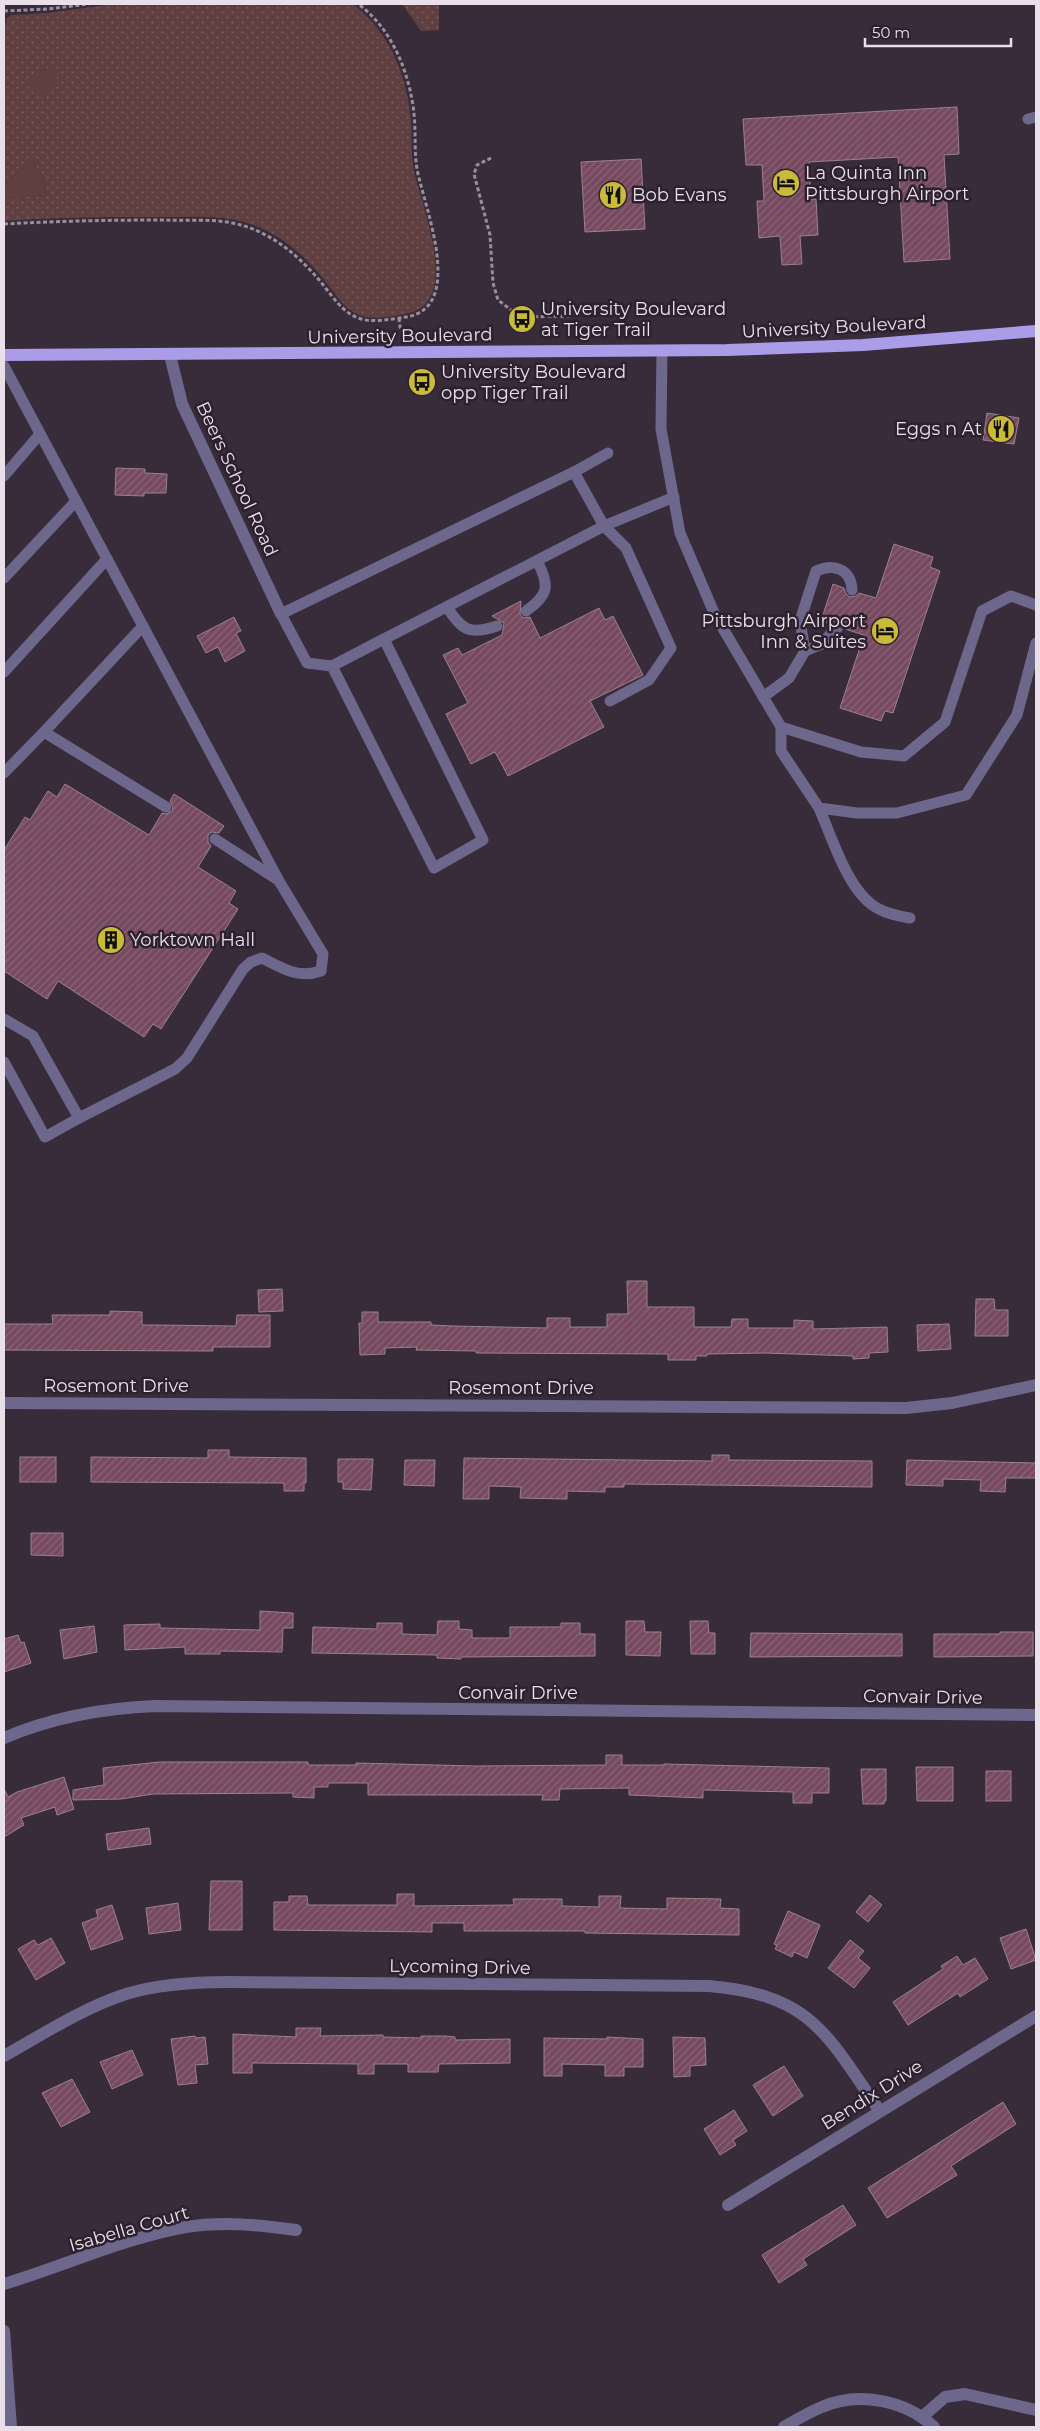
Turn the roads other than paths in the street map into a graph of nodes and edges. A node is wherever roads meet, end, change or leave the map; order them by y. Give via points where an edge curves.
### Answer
1 (1036, 331) edge
2 (662, 351) junction
3 (4, 355) edge
4 (170, 355) junction
5 (4, 366) edge
6 (40, 434) junction
7 (608, 454) dead end
8 (574, 472) junction
9 (4, 476) edge
10 (674, 497) junction
11 (76, 501) junction
12 (604, 526) junction
13 (107, 559) junction
14 (538, 561) junction
15 (4, 578) edge
16 (852, 590) dead end
17 (1036, 605) edge
18 (447, 607) junction
19 (526, 611) dead end
20 (281, 614) junction
21 (143, 626) junction
22 (497, 626) dead end
23 (838, 627) dead end
24 (384, 639) junction
25 (1036, 643) edge
26 (805, 651) junction
27 (332, 666) junction
28 (4, 672) edge
29 (763, 697) junction
30 (610, 701) dead end
31 (781, 727) junction
32 (44, 732) junction
33 (4, 774) edge
34 (166, 808) dead end
35 (819, 808) junction
36 (215, 839) dead end
37 (279, 881) junction
38 (910, 918) dead end
39 (4, 1019) edge
40 (4, 1062) edge
41 (80, 1118) junction
42 (1036, 1385) edge
43 (4, 1403) edge
44 (1036, 1715) edge
45 (4, 1738) edge
46 (1036, 2016) edge
47 (4, 2056) edge
48 (879, 2110) junction
49 (728, 2205) dead end
50 (296, 2230) dead end
51 (4, 2284) edge
52 (4, 2331) edge
53 (1036, 2410) edge
54 (922, 2417) junction
55 (12, 2427) edge
56 (784, 2427) edge
57 (934, 2427) edge

1 - 2 main road, University Boulevard via 863,345
2 - 4 main road, University Boulevard
2 - 10 lane via 661,429
3 - 4 main road, University Boulevard
4 - 20 street, Beers School Road via 182,404
5 - 6 lane
6 - 9 lane
6 - 11 lane
7 - 8 lane
8 - 12 lane
8 - 20 lane
10 - 12 lane
10 - 29 lane via 680,534 715,615
11 - 13 lane
11 - 15 lane
12 - 14 lane
12 - 30 lane via 626,548 671,648 649,680
13 - 21 lane
13 - 28 lane
14 - 18 lane
14 - 19 lane via 546,578 546,587 540,601
16 - 26 lane via 847,574 837,567 816,571 800,621
17 - 31 lane via 1011,596 982,611 945,722 904,756 861,752
18 - 22 lane via 465,629 481,631
18 - 24 lane
20 - 27 lane via 307,663
21 - 32 lane
21 - 37 lane
23 - 26 lane via 820,645
24 - 27 lane
24 - 27 lane via 483,840 434,868
25 - 35 lane via 1016,715 966,795 897,813 857,813
26 - 29 lane via 788,678
29 - 31 lane
31 - 35 lane via 781,751
32 - 33 lane
32 - 34 lane
35 - 38 lane via 854,885 864,898 875,908 891,915
36 - 37 lane
37 - 41 lane via 323,954 321,971 304,975 262,958 251,962 243,969 186,1058 175,1069
39 - 41 lane via 33,1036
40 - 41 lane via 45,1137
42 - 43 street, Rosemont Drive via 952,1403 906,1408
44 - 45 street, Convair Drive via 156,1706 114,1708 83,1714 31,1727
46 - 48 street, Bendix Drive
47 - 48 street, Lycoming Drive via 105,2002 175,1984 709,1986 754,1992 798,2010 832,2042
48 - 49 street, Bendix Drive
50 - 51 street, Isabella Court via 246,2224 186,2227
52 - 55 street
53 - 54 street via 965,2394 945,2397
54 - 56 street via 888,2402 848,2400 822,2406
54 - 57 street

